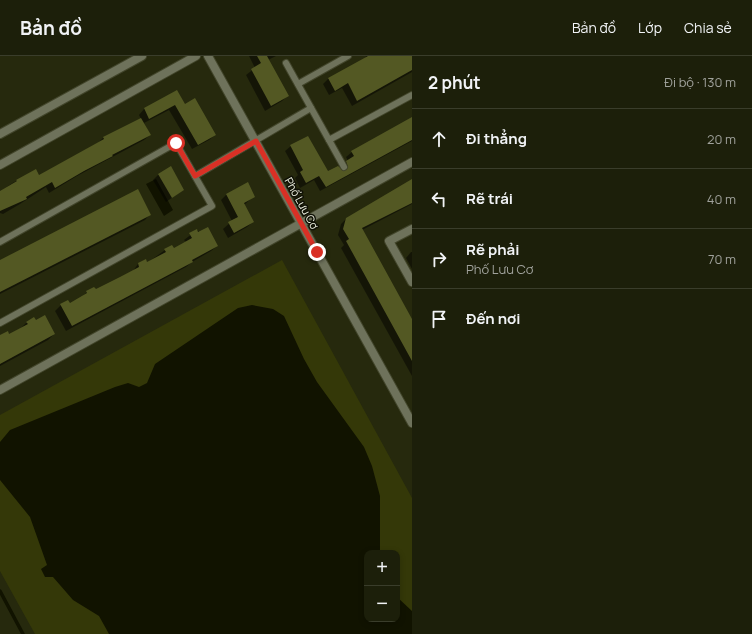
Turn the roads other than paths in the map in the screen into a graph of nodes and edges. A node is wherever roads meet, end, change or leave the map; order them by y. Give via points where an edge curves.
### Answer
1 (142, 56) edge
2 (196, 56) edge
3 (208, 56) edge
4 (348, 56) edge
5 (286, 63) dead end
6 (298, 84) junction
7 (412, 95) edge
8 (311, 108) junction
9 (0, 134) edge
10 (329, 140) junction
11 (256, 141) junction
12 (412, 162) edge
13 (0, 165) edge
14 (344, 167) dead end
15 (195, 176) junction
16 (301, 224) junction
17 (412, 228) edge
18 (0, 242) edge
19 (412, 282) edge
20 (0, 323) edge
21 (0, 390) edge
22 (412, 423) edge

1 - 9 street
2 - 13 street
3 - 11 street, Phố Lưu Cơ
4 - 6 lane
5 - 6 lane
6 - 8 lane
7 - 10 lane
8 - 10 lane
8 - 11 lane
10 - 14 lane
11 - 15 lane
11 - 16 street, Phố Lưu Cơ
12 - 16 street
15 - 18 lane via 176,143
15 - 20 lane via 212,206
16 - 21 street
16 - 22 street, Phố Lưu Cơ
17 - 19 street via 389,241

